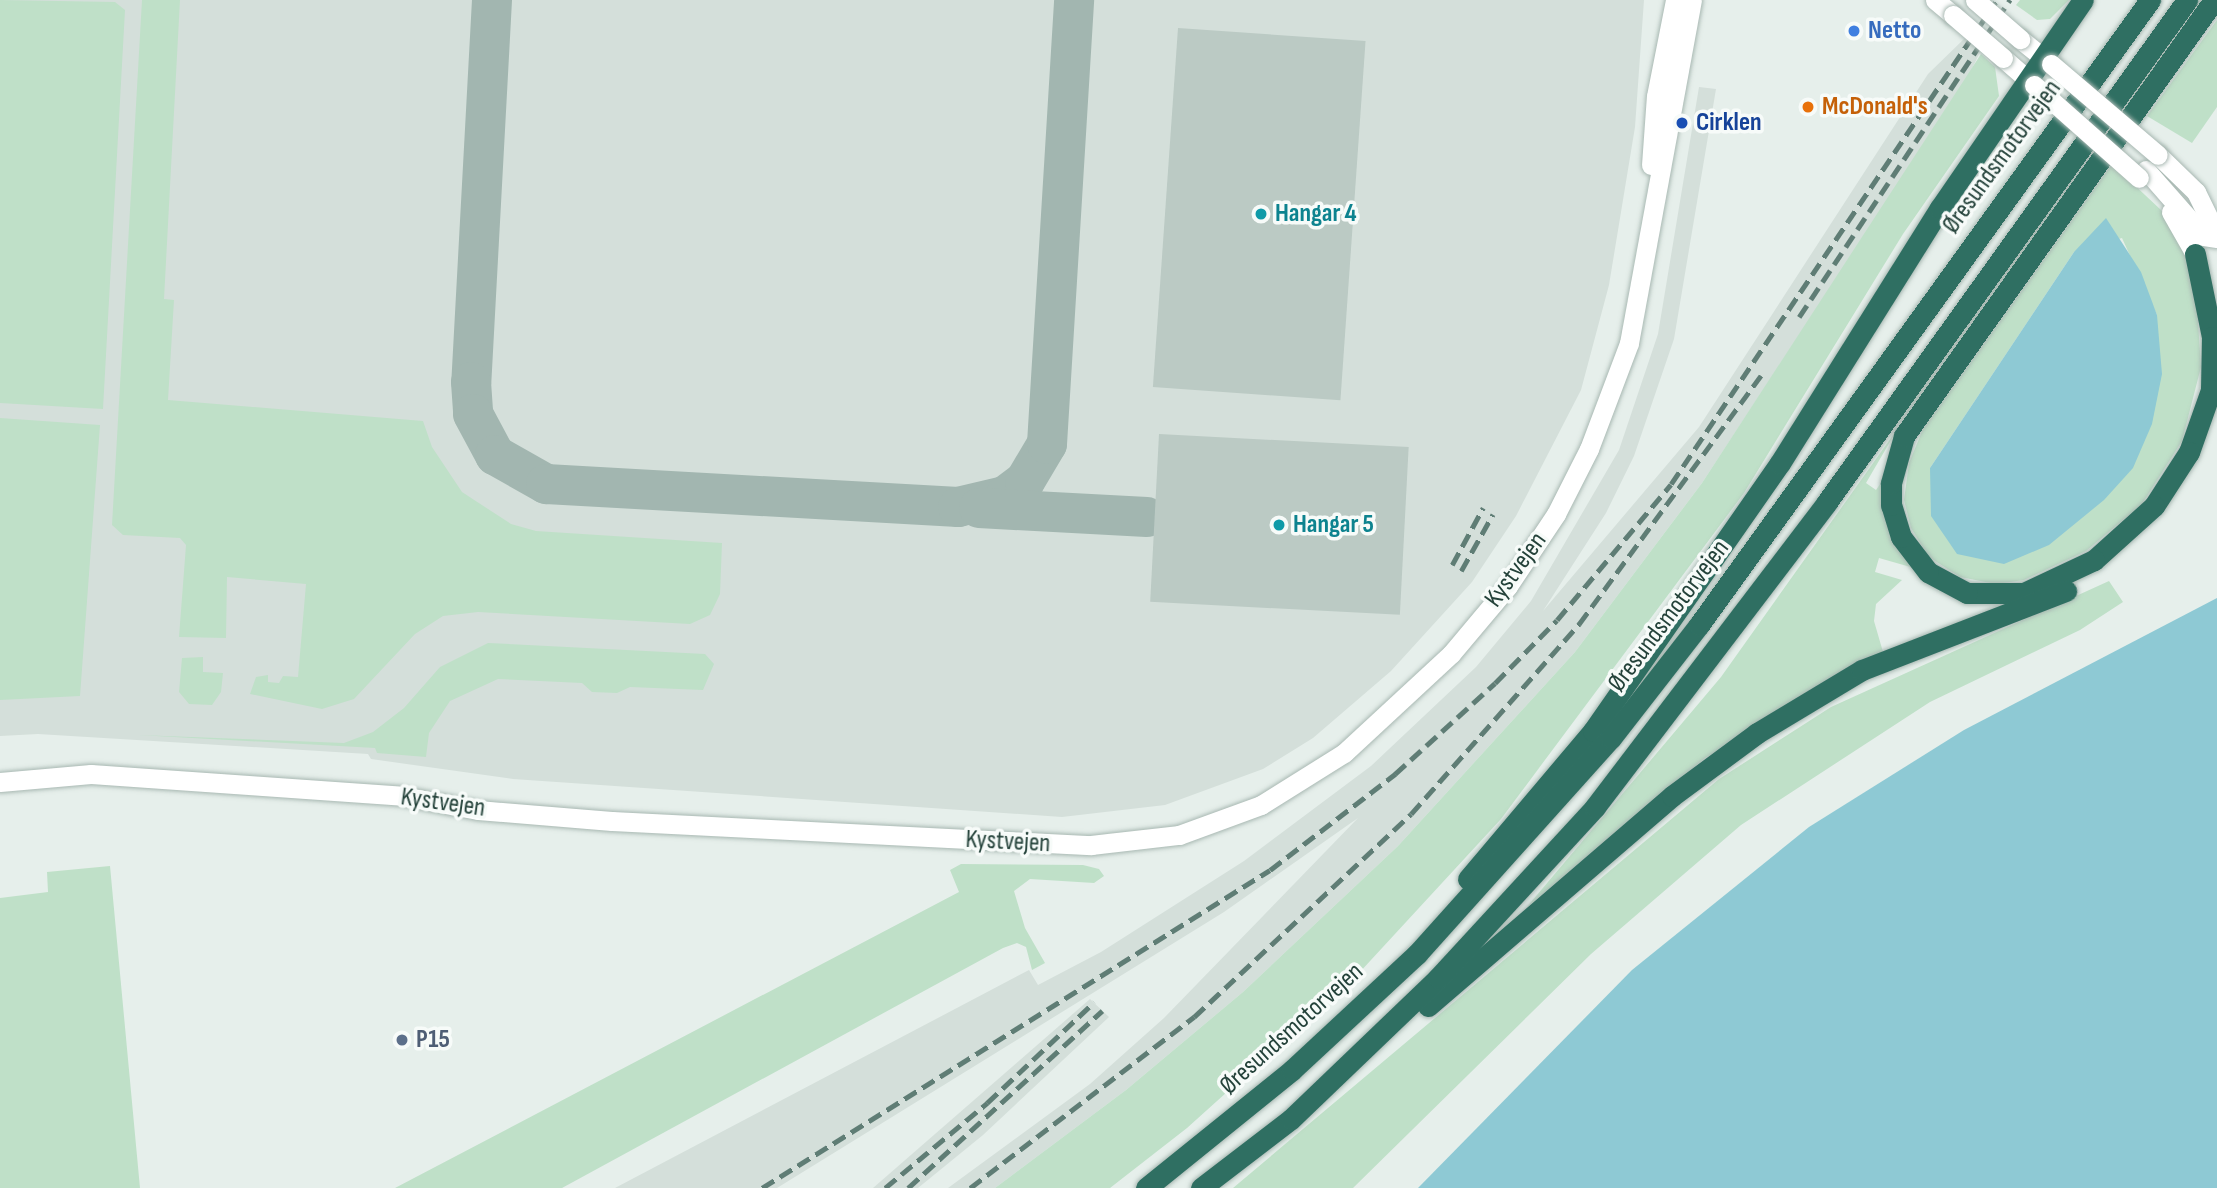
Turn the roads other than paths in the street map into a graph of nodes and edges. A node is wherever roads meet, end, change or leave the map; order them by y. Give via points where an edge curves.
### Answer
1 (1675, 0) edge
2 (1692, 0) edge
3 (1935, 0) edge
4 (1975, 0) edge
5 (2084, 0) edge
6 (2150, 0) edge
7 (2187, 0) edge
8 (2214, 0) edge
9 (2046, 61) junction
10 (2030, 81) junction
11 (2147, 168) junction
12 (1654, 197) junction
13 (2210, 234) edge
14 (2217, 421) edge
15 (0, 782) edge
16 (1348, 1018) junction
17 (1291, 1119) junction
18 (1146, 1188) edge
19 (1201, 1188) edge

1 - 12 street, Kystvejen via 1656,96 1650,173
2 - 12 street, Kystvejen
3 - 10 street, bridge
4 - 9 street, bridge
5 - 9 highway
6 - 16 highway, Øresundsmotorvejen via 1707,614 1611,738 1513,853
7 - 17 highway via 1667,717 1510,904
8 - 13 highway via 1904,436 1893,470 1891,505 1901,537 1928,572 1967,593 2024,593 2094,560 2154,506 2189,453 2211,390
9 - 10 highway
9 - 11 street, bridge
10 - 11 street, bridge via 2082,125
10 - 16 highway via 1780,463 1593,731
11 - 13 street via 2174,215
11 - 13 street via 2181,175
12 - 15 street, Kystvejen via 1642,289 1610,397 1556,514 1508,586 1451,654 1344,753 1305,780 1221,822 1136,842 1032,844 612,821 478,810 402,796 91,774
14 - 17 highway via 2171,508 2111,565 2042,602 1862,670 1757,733 1672,796
16 - 18 highway, Øresundsmotorvejen
17 - 19 highway

